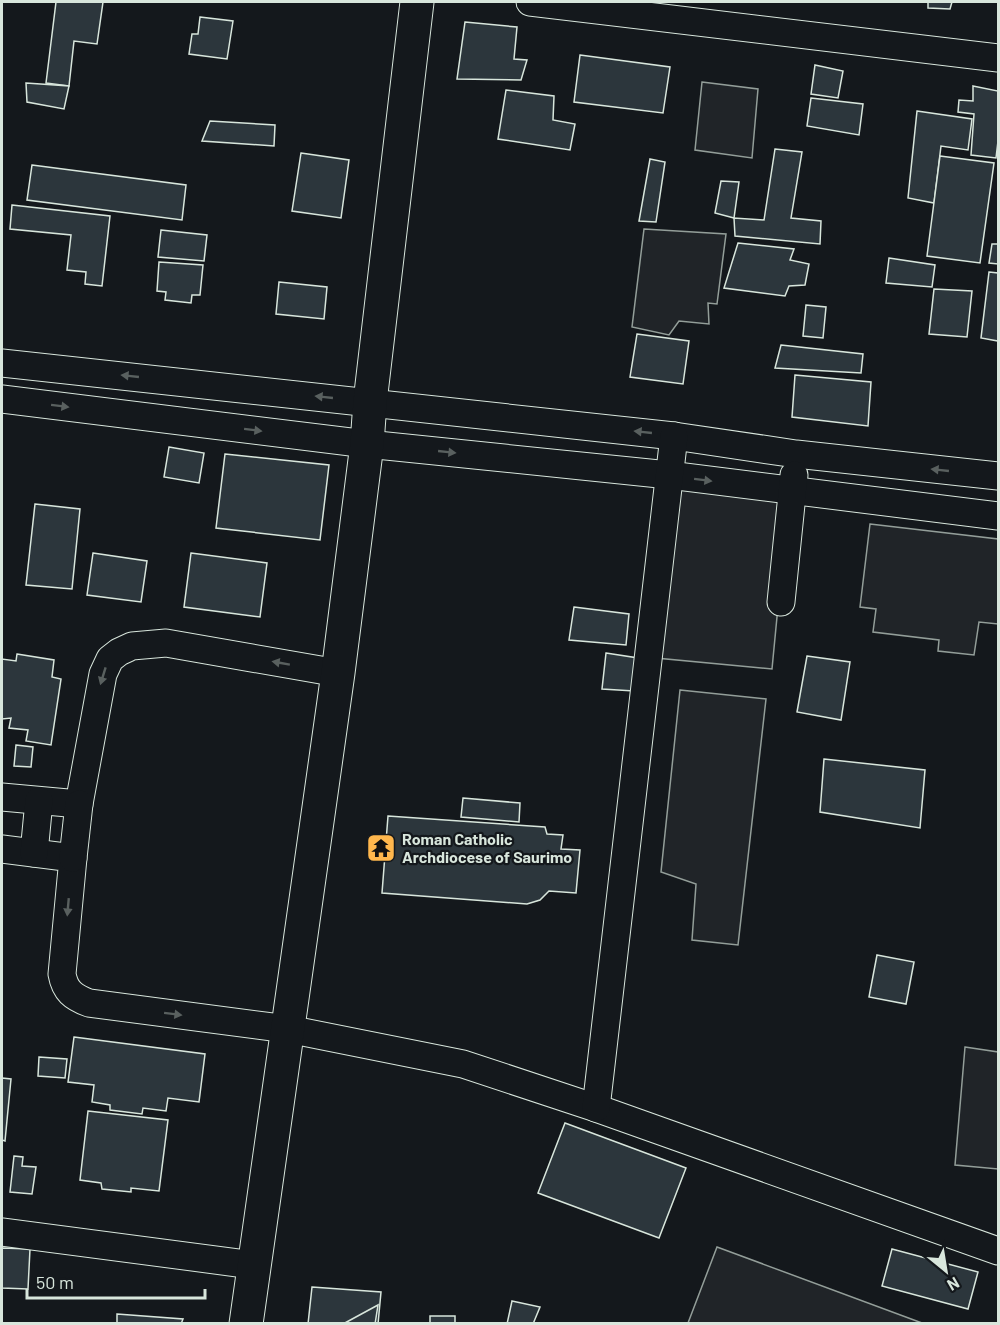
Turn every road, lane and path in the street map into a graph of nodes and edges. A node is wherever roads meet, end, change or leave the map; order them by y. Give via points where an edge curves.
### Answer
1 (417, 2) edge
2 (530, 2) edge
3 (999, 58) edge
4 (2, 363) edge
5 (2, 399) edge
6 (370, 402) junction
7 (674, 436) junction
8 (367, 444) junction
9 (796, 454) junction
10 (669, 475) junction
11 (999, 476) edge
12 (793, 491) junction
13 (999, 516) edge
14 (781, 602) dead end
15 (338, 674) junction
16 (2, 797) edge
17 (39, 801) junction
18 (79, 804) junction
19 (2, 849) edge
20 (34, 853) junction
21 (73, 858) junction
22 (288, 1029) junction
23 (596, 1108) junction
24 (2, 1232) edge
25 (999, 1251) edge
26 (253, 1265) junction
27 (246, 1323) edge

1 - 6 main road
2 - 3 street
6 -> 4 street
5 -> 8 street
7 -> 6 street
6 - 8 main road
7 - 9 street
7 - 10 street
8 -> 10 street
8 - 15 main road
11 -> 9 street
9 - 12 street
10 -> 12 street
10 - 23 street
12 - 13 street
12 - 14 street
15 -> 18 street via 166,643 132,646 119,652 110,659 103,674
15 - 22 main road
16 - 17 street
17 - 18 street
17 - 20 street
18 - 21 street
19 - 20 street
20 - 21 street
21 -> 22 street via 62,974 69,993 89,1003
22 - 23 street via 463,1064
22 - 26 main road
23 - 25 street
24 - 26 street
26 - 27 main road

